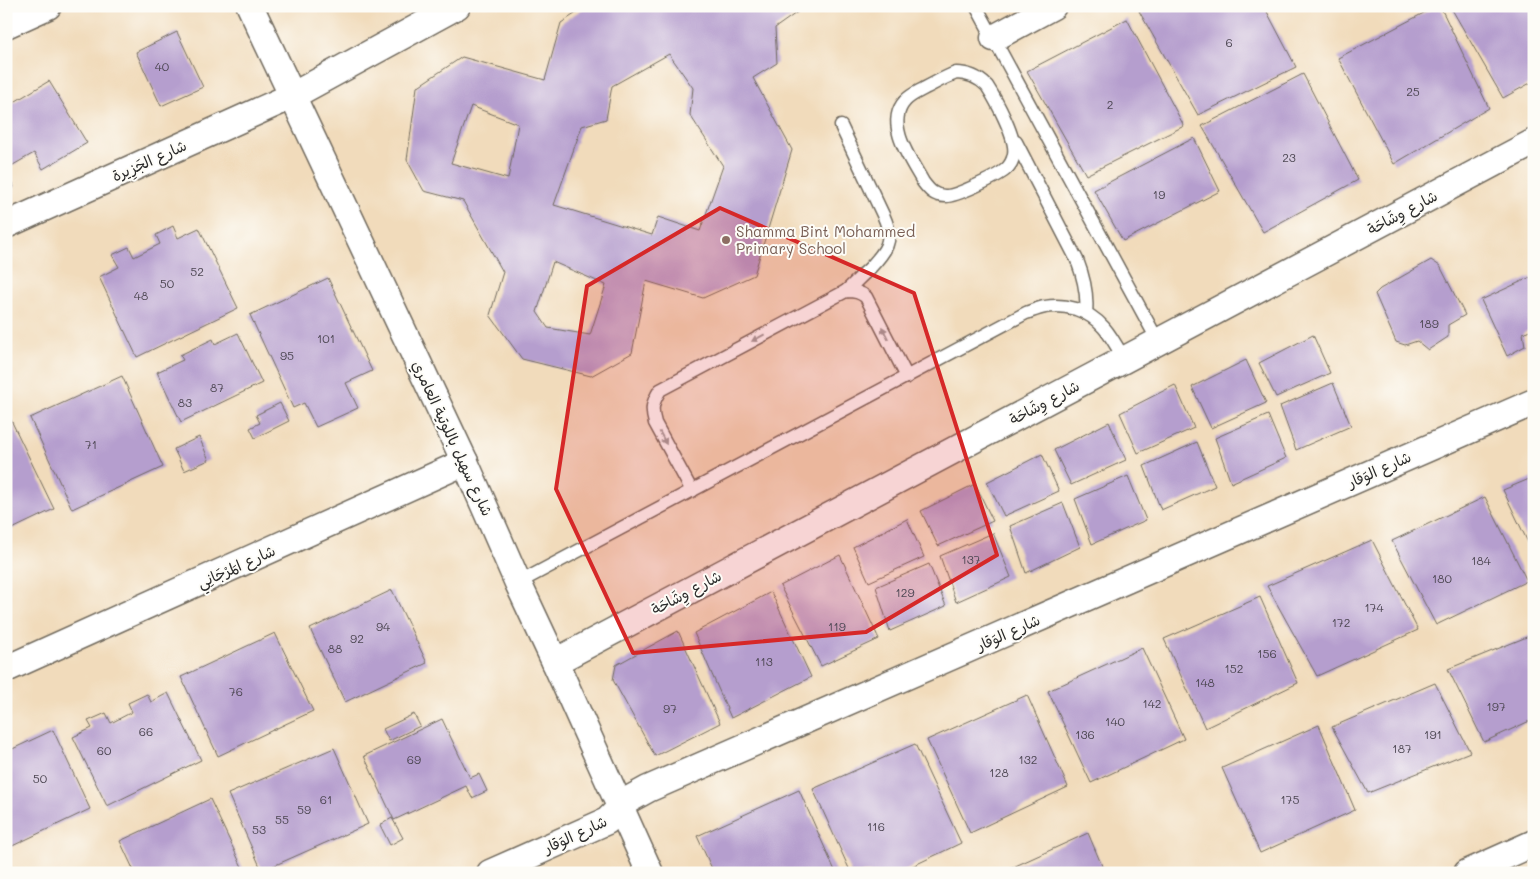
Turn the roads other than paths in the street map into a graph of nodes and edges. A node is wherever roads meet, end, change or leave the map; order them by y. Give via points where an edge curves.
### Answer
1 (48, 6) edge
2 (250, 6) edge
3 (457, 6) edge
4 (976, 6) edge
5 (1053, 6) edge
6 (6, 24) edge
7 (994, 38) junction
8 (292, 96) junction
9 (841, 126) dead end
10 (1012, 134) junction
11 (1534, 142) edge
12 (6, 225) edge
13 (846, 291) junction
14 (1086, 313) junction
15 (1158, 341) junction
16 (1124, 359) junction
17 (907, 377) junction
18 (1534, 402) edge
19 (465, 462) junction
20 (692, 491) junction
21 (518, 583) junction
22 (555, 662) junction
23 (6, 669) edge
24 (621, 808) junction
25 (1534, 843) edge
26 (490, 873) edge
27 (650, 873) edge
28 (1466, 873) edge

1 - 6 street
2 - 8 street, شارع سهيل باللوتية العامري
3 - 8 street, شارع الجَزِيرة
4 - 7 lane
5 - 7 street
7 - 15 lane
8 - 12 street, شارع الجَزِيرة
8 - 19 street, شارع سهيل باللوتية العامري
9 - 13 lane via 889,231 881,256
10 - 10 lane via 987,86 965,73 948,76 913,94 900,107 897,116 899,136 923,182 934,194 943,196 952,196 1006,169 1015,152
10 - 14 lane via 1077,260 1086,291
11 - 15 street, شارع وِشَاحَة
17 -> 13 lane via 866,297
13 -> 20 lane via 660,390 653,400 655,423
14 - 16 lane via 1111,336
14 - 17 lane via 1067,306 1046,307 1026,314
15 - 16 street, شارع وِشَاحَة
16 - 22 street, شارع وِشَاحَة
17 - 20 lane
18 - 24 street, شارع الوَقار via 648,789 628,800
19 - 21 street, شارع سهيل باللوتية العامري
19 - 23 street, شارع المَرْجَانِي
20 - 21 lane
21 - 22 street, شارع سهيل باللوتية العامري
22 - 24 street, شارع سهيل باللوتية العامري
24 - 26 street, شارع الوَقار via 600,825
24 - 27 street, شارع سهيل باللوتية العامري
25 - 28 street

